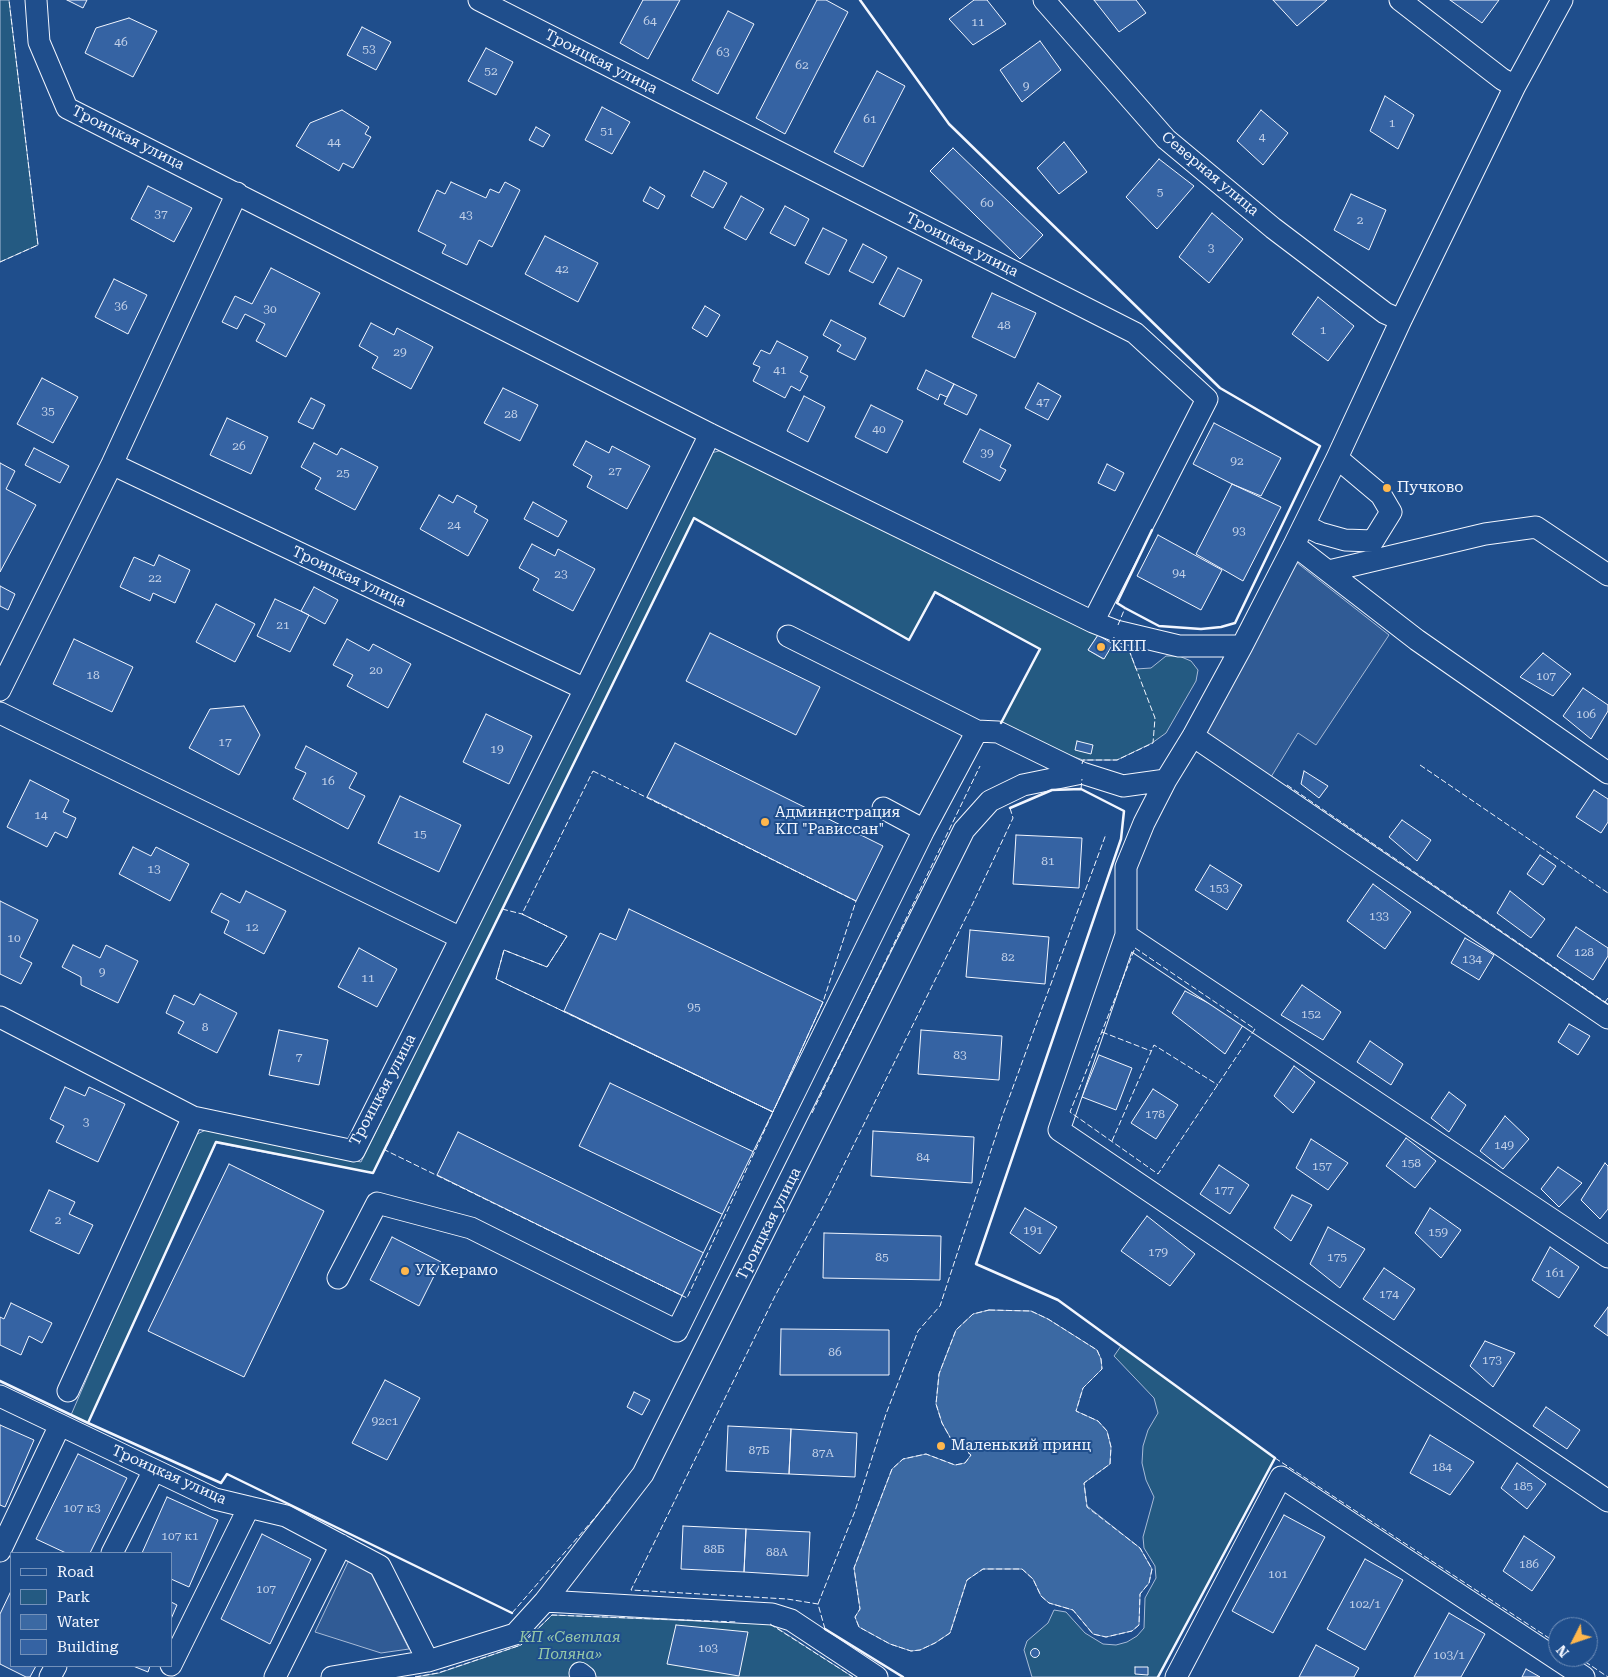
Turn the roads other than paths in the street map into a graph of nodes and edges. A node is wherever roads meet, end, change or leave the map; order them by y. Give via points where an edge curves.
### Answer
1 (36, 0) edge
2 (479, 0) edge
3 (1044, 0) edge
4 (1400, 0) edge
5 (1562, 0) edge
6 (1516, 86) junction
7 (237, 193) junction
8 (1401, 320) junction
9 (710, 434) junction
10 (1337, 458) junction
11 (112, 464) junction
12 (1304, 525) junction
13 (1294, 545) junction
14 (1329, 571) junction
15 (1608, 575) edge
16 (1092, 622) junction
17 (788, 636) dead end
18 (1242, 646) junction
19 (0, 690) edge
20 (585, 690) junction
21 (0, 713) edge
22 (977, 732) junction
23 (1193, 736) junction
24 (1082, 773) junction
25 (1608, 773) edge
26 (1166, 780) junction
27 (883, 808) dead end
28 (924, 830) junction
29 (1126, 935) junction
30 (460, 938) junction
31 (0, 1017) edge
32 (1608, 1018) edge
33 (193, 1117) junction
34 (1608, 1257) edge
35 (338, 1278) dead end
36 (68, 1391) dead end
37 (0, 1396) edge
38 (60, 1425) junction
39 (154, 1470) junction
40 (1608, 1501) edge
41 (249, 1507) junction
42 (340, 1545) junction
43 (0, 1551) edge
44 (113, 1552) edge
45 (545, 1601) junction
46 (428, 1661) junction
47 (172, 1663) edge
48 (275, 1677) edge
49 (332, 1677) edge
50 (877, 1677) edge
51 (1176, 1677) edge
52 (1584, 1677) edge

1 - 7 street, Троицкая улица via 39,42 67,108
2 - 16 street, Троицкая улица via 1135,333 1207,399
3 - 8 street, Северная улица via 1166,139 1281,233 1385,313
4 - 6 street via 1502,79
5 - 6 street
6 - 8 street
7 - 9 street, Троицкая улица
7 - 11 street
8 - 10 street
9 - 16 street, Троицкая улица
9 - 20 street, Троицкая улица
10 - 12 street
10 - 12 street via 1380,495 1391,512 1373,541 1345,540
11 - 19 street
11 - 20 street, Троицкая улица
12 - 13 street
13 - 14 street
13 - 18 street
14 - 15 street via 1485,534 1536,527
14 - 25 street via 1417,640
16 - 18 street, Троицкая улица via 1179,646
17 - 22 street
18 - 23 street
20 - 30 street, Троицкая улица
21 - 30 street
22 - 24 street via 998,732
22 - 28 street
23 - 26 street
23 - 32 street
24 - 26 street via 1123,786
24 - 45 street, Троицкая улица via 1023,785 990,800 964,830 643,1474
26 - 29 street via 1126,867
27 - 28 street
28 - 35 street via 677,1331 470,1228 376,1203
29 - 34 street
29 - 40 street via 1059,1130
30 - 33 street, Троицкая улица via 354,1151
31 - 33 street, Троицкая улица
33 - 36 street
37 - 38 street, Троицкая улица
38 - 39 street, Троицкая улица
38 - 43 street
39 - 41 street, Троицкая улица via 215,1499
39 - 44 street
41 - 42 street, Троицкая улица via 286,1516
41 - 47 street
42 - 46 street, Троицкая улица via 380,1566
42 - 48 street
45 - 46 street, Троицкая улица via 516,1634
45 - 50 street via 772,1614 791,1620
46 - 49 street, Троицкая улица
51 - 52 street via 1281,1478

